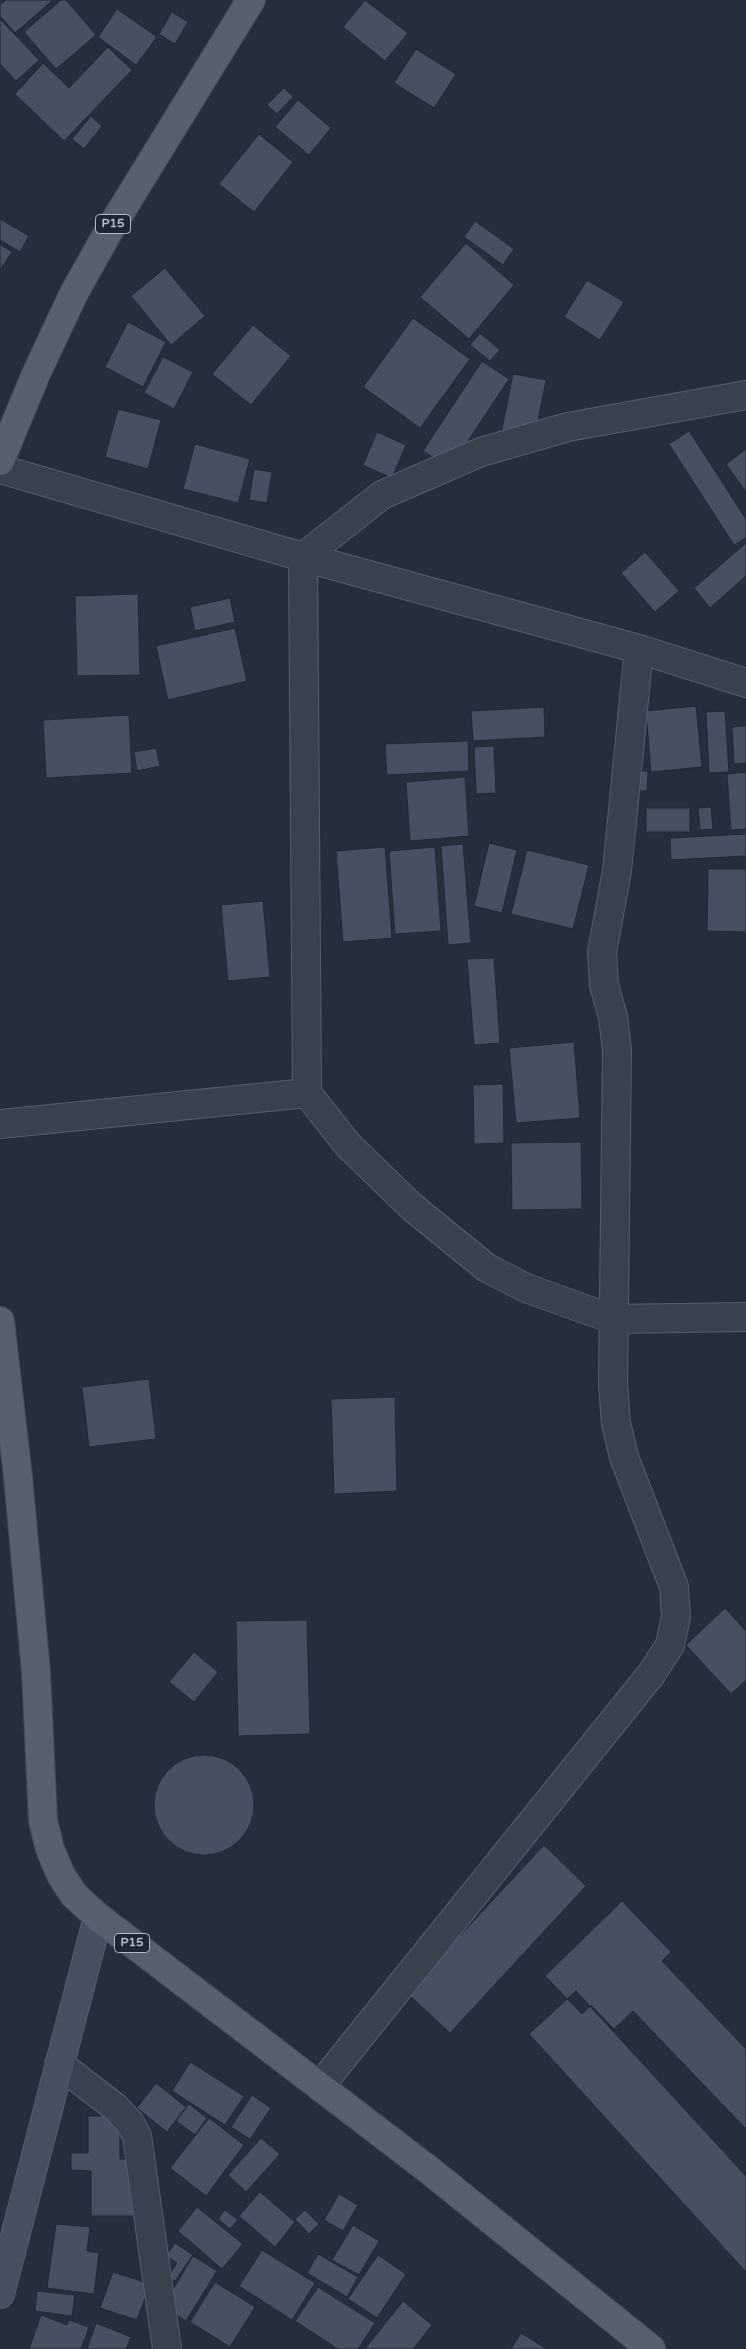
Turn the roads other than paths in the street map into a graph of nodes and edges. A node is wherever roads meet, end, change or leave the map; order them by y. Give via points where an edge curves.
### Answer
1 (251, 0) edge
2 (746, 395) edge
3 (0, 461) edge
4 (0, 469) edge
5 (303, 557) junction
6 (639, 649) junction
7 (746, 683) edge
8 (307, 1093) junction
9 (0, 1124) edge
10 (746, 1317) edge
11 (612, 1319) junction
12 (0, 1321) edge
13 (98, 1917) junction
14 (58, 2064) junction
15 (320, 2086) junction
16 (0, 2294) edge
17 (167, 2349) edge
18 (651, 2349) edge

1 - 3 main road, P15 via 74,293
2 - 5 street via 568,427 481,452 382,495
4 - 5 street
5 - 6 street
5 - 8 street
6 - 7 street
6 - 11 street via 618,871 602,952 604,985 613,1017 617,1050
8 - 9 street
8 - 11 street via 348,1145 405,1200 487,1268 526,1288
10 - 11 street
11 - 15 street via 616,1424 624,1458 674,1587 676,1617 670,1646 652,1673
12 - 13 main road, P15 via 36,1672 43,1821 61,1875 74,1894
13 - 14 street
13 - 15 main road, P15
14 - 16 street
14 - 17 street via 115,2107 137,2136
15 - 18 main road, P15

